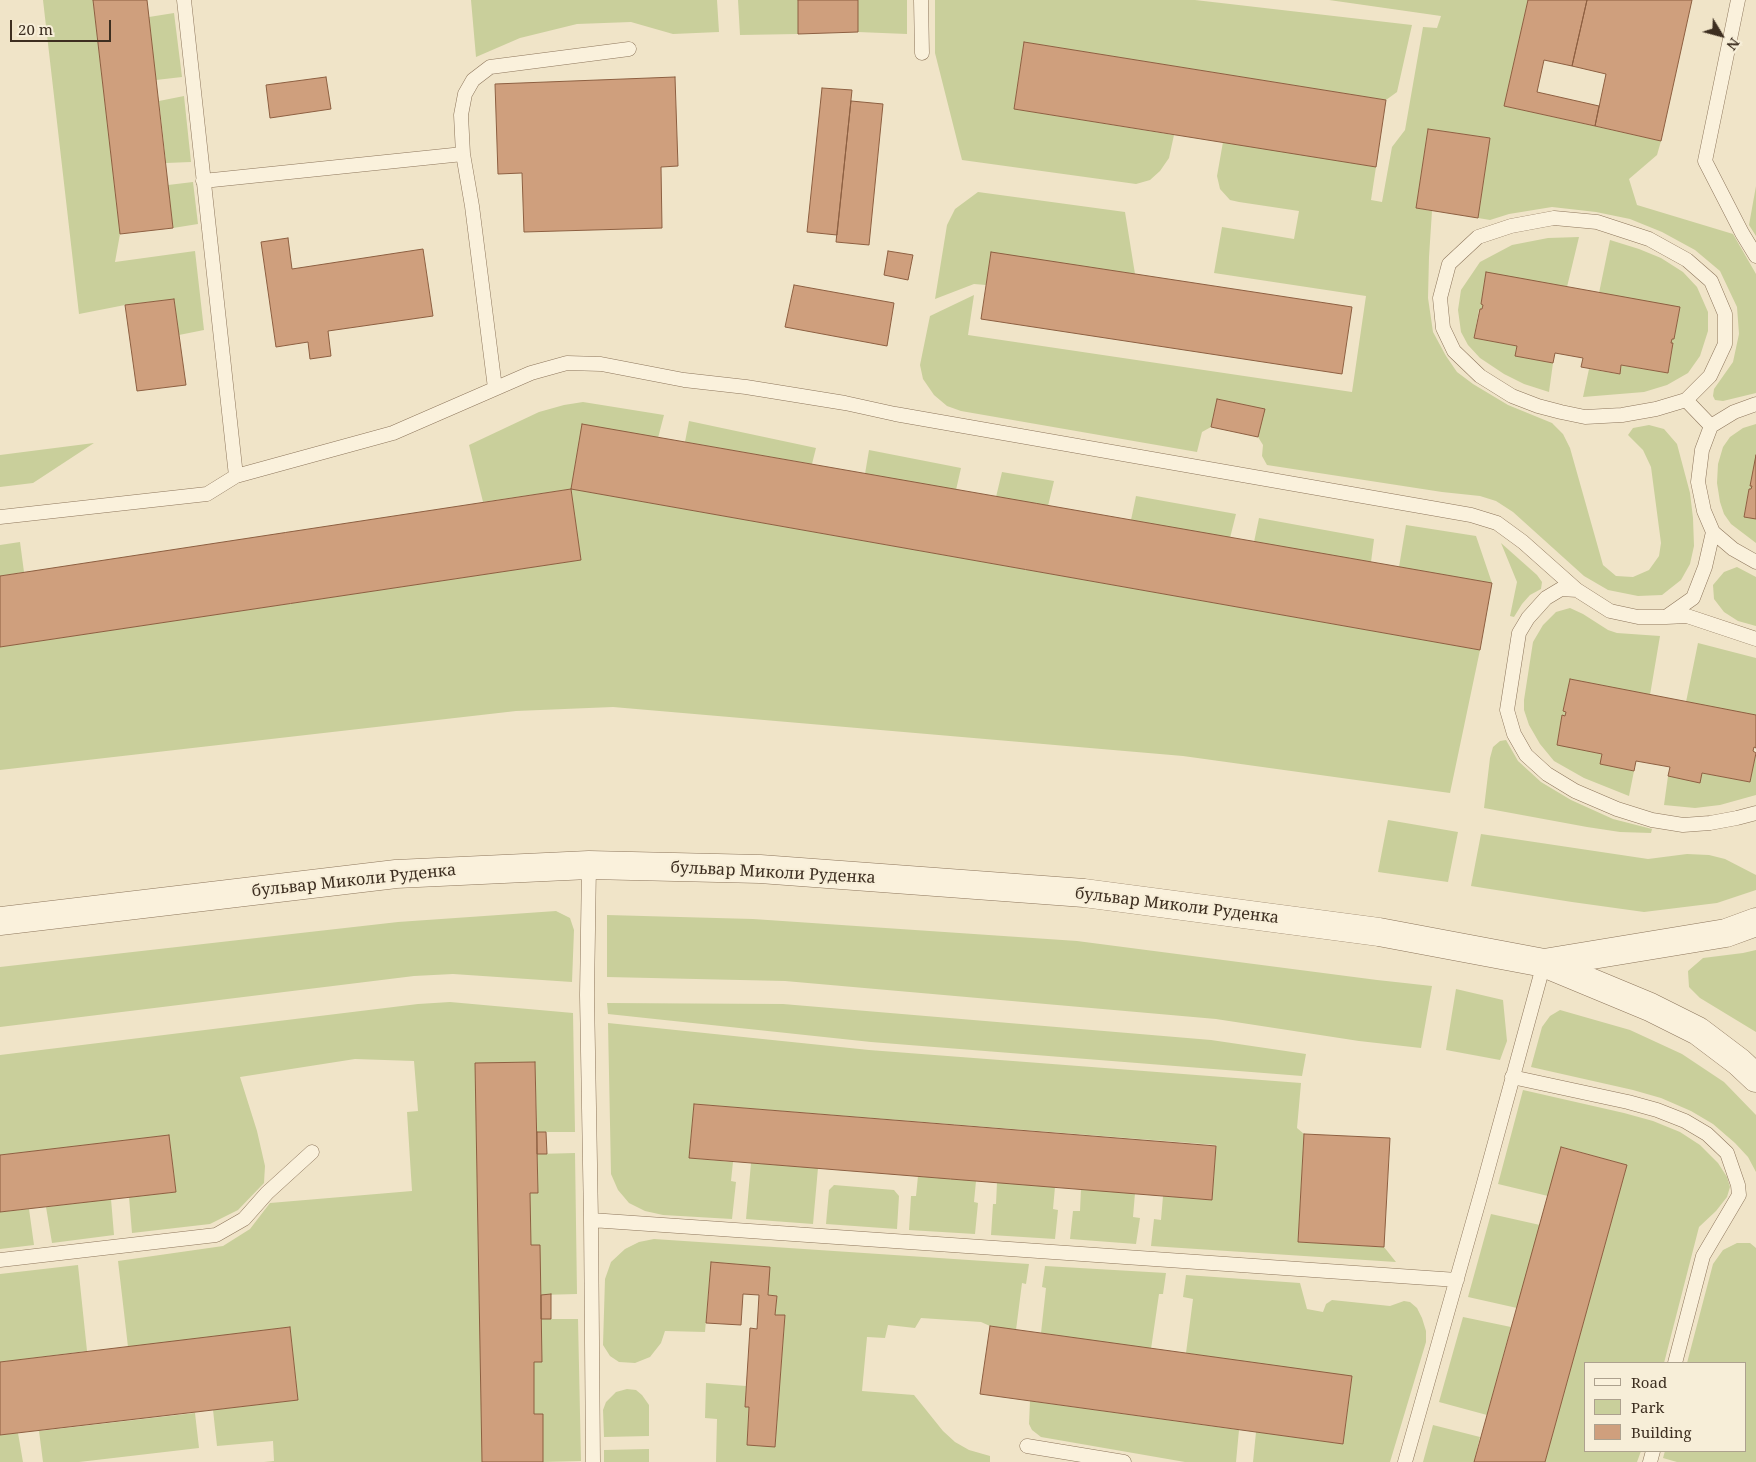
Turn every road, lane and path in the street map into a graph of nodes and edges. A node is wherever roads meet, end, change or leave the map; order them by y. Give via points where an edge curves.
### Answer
1 (184, 0) edge
2 (921, 0) edge
3 (1738, 0) edge
4 (628, 49) dead end
5 (922, 53) dead end
6 (463, 154) junction
7 (203, 181) junction
8 (1756, 256) edge
9 (495, 388) junction
10 (1686, 400) junction
11 (1756, 404) edge
12 (1711, 426) junction
13 (236, 476) junction
14 (0, 517) edge
15 (1713, 532) junction
16 (1756, 562) edge
17 (1577, 590) junction
18 (1666, 617) junction
19 (1756, 640) edge
20 (1756, 812) edge
21 (589, 865) junction
22 (0, 921) edge
23 (1756, 922) edge
24 (1544, 963) junction
25 (1512, 1077) junction
26 (1756, 1078) edge
27 (312, 1152) dead end
28 (591, 1220) junction
29 (0, 1260) edge
30 (1457, 1280) junction
31 (1675, 1362) edge
32 (1027, 1446) dead end
33 (593, 1462) edge
34 (1124, 1462) edge
35 (1405, 1462) edge

1 - 7 lane
2 - 5 lane
3 - 8 lane via 1705,161
4 - 6 lane via 490,67 473,80 465,94 461,115
6 - 7 lane
6 - 9 lane
7 - 13 lane
9 - 13 lane via 392,433
9 - 17 lane via 567,363 601,364 684,380 845,403 1471,515 1497,523 1510,532
10 - 10 lane via 1622,415 1585,417 1512,396 1480,376 1454,352 1443,328 1440,298 1449,264 1478,237 1510,226 1554,218 1597,222 1648,239 1687,260 1711,281 1725,314 1725,344 1710,376
10 - 12 lane
11 - 12 lane
12 - 15 lane via 1702,450 1698,482 1704,511
13 - 14 lane via 207,494
15 - 16 lane
15 - 18 lane via 1706,567 1693,598
17 - 18 lane via 1610,611 1638,617
17 - 20 lane via 1561,589 1546,598 1519,633 1507,710 1514,734 1526,755 1547,774 1575,791 1652,820 1683,825 1710,823
18 - 19 lane via 1687,616
21 - 22 street, бульвар Миколи Руденка via 396,874
21 - 24 street, бульвар Миколи Руденка via 760,869 1084,893 1378,932
21 - 28 lane via 587,995
23 - 24 street, бульвар Миколи Руденка via 1726,933
24 - 25 lane
24 - 26 street, бульвар Миколи Руденка via 1650,1007 1698,1031
25 - 30 lane
25 - 31 lane via 1657,1110 1685,1121 1727,1153 1739,1194 1702,1256
27 - 29 lane via 244,1219 216,1235
28 - 30 lane
28 - 33 lane
30 - 35 lane
32 - 34 lane

